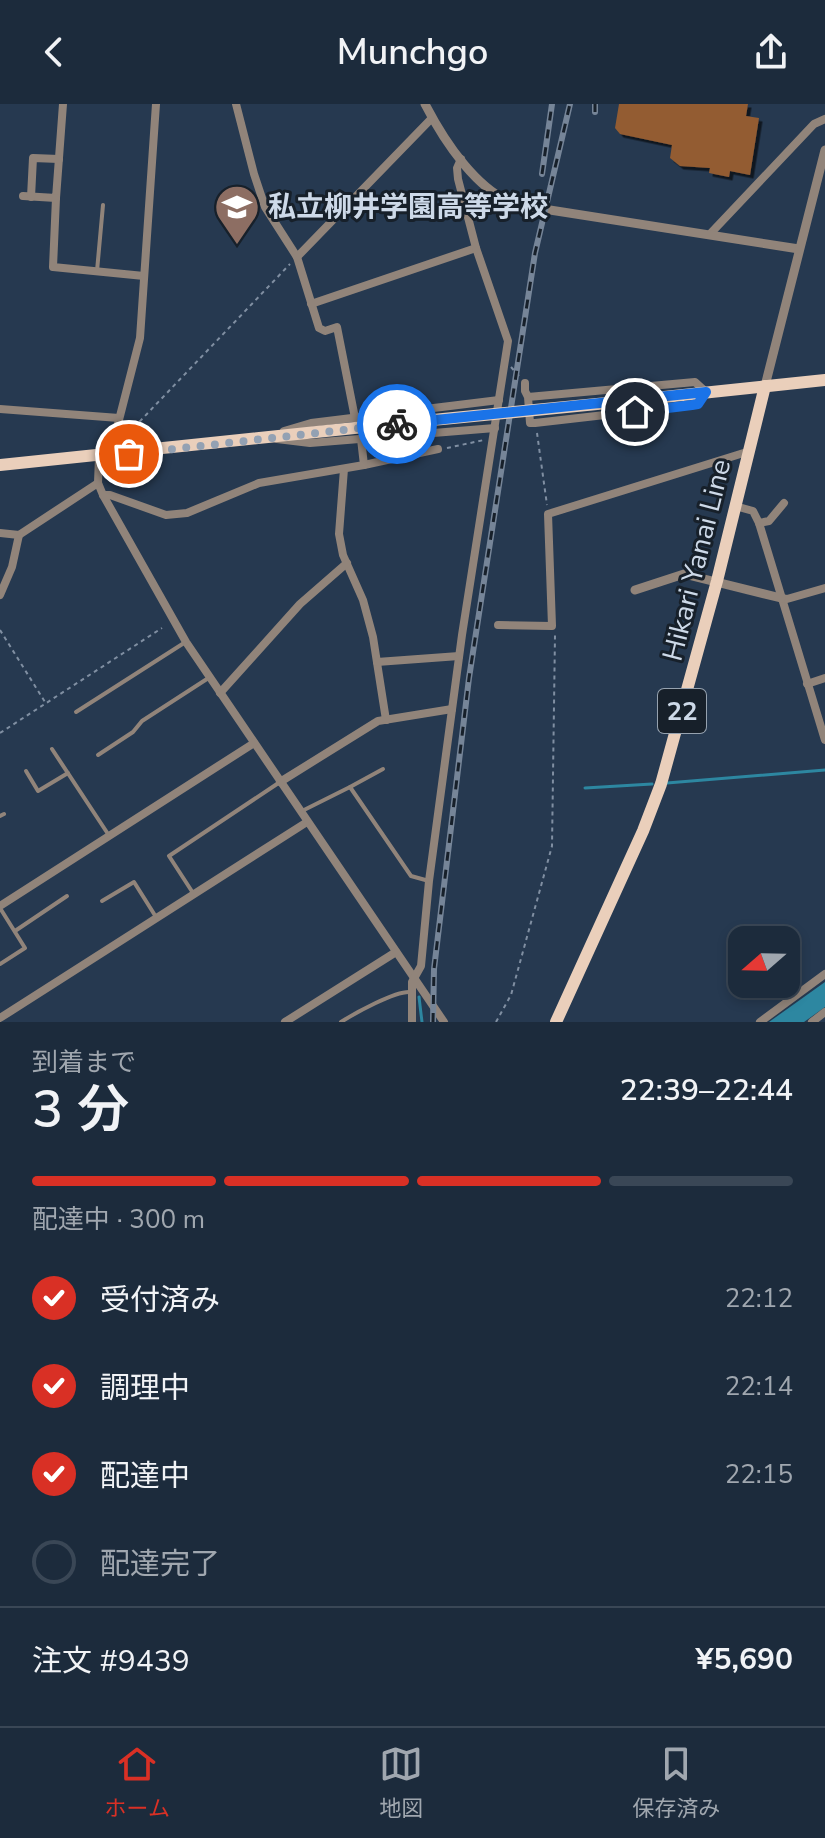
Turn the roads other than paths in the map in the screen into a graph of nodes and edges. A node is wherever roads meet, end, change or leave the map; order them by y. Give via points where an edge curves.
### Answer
1 (63, 104) edge
2 (156, 104) edge
3 (236, 104) edge
4 (425, 104) edge
5 (432, 118) junction
6 (825, 119) edge
7 (825, 150) edge
8 (59, 159) junction
9 (461, 159) junction
10 (56, 198) junction
11 (103, 205) dead end
12 (710, 234) junction
13 (476, 248) junction
14 (799, 249) junction
15 (297, 257) junction
16 (97, 271) junction
17 (144, 276) junction
18 (311, 304) junction
19 (825, 380) edge
20 (525, 383) road end
21 (765, 386) junction
22 (706, 392) junction
23 (528, 397) junction
24 (499, 400) junction
25 (452, 406) junction
26 (0, 409) edge
27 (119, 418) junction
28 (355, 418) junction
29 (495, 428) junction
30 (454, 430) junction
31 (271, 438) junction
32 (361, 439) junction
33 (438, 449) road end
34 (750, 451) junction
35 (105, 456) junction
36 (0, 465) edge
37 (364, 465) junction
38 (344, 469) junction
39 (98, 483) junction
40 (103, 495) junction
41 (784, 503) dead end
42 (735, 506) junction
43 (759, 523) junction
44 (0, 533) edge
45 (19, 535) junction
46 (347, 563) junction
47 (717, 581) junction
48 (825, 588) edge
49 (635, 590) dead end
50 (0, 595) edge
51 (781, 598) junction
52 (498, 625) dead end
53 (186, 642) junction
54 (459, 656) junction
55 (377, 662) junction
56 (210, 677) junction
57 (825, 678) edge
58 (807, 684) junction
59 (220, 693) junction
60 (452, 709) junction
61 (76, 712) dead end
62 (386, 720) junction
63 (825, 740) edge
64 (254, 743) junction
65 (52, 749) dead end
66 (98, 755) dead end
67 (383, 769) dead end
68 (26, 771) dead end
69 (68, 773) junction
70 (280, 782) junction
71 (350, 787) junction
72 (300, 812) junction
73 (307, 822) junction
74 (109, 836) junction
75 (429, 881) junction
76 (194, 894) junction
77 (67, 896) dead end
78 (102, 901) dead end
79 (0, 907) edge
80 (157, 918) junction
81 (15, 931) junction
82 (396, 952) junction
83 (0, 964) edge
84 (825, 974) edge
85 (414, 976) junction
86 (410, 992) junction
87 (825, 1012) edge
88 (0, 1018) edge
89 (285, 1022) edge
90 (341, 1022) edge
91 (412, 1022) edge
92 (444, 1022) edge
93 (556, 1022) edge
94 (760, 1022) edge
95 (812, 1022) edge

1 - 8 street
2 - 17 street
3 - 15 street via 265,207
4 - 5 street
5 - 9 street
5 - 15 street
6 - 12 street via 814,124
7 - 14 street
8 - 10 street
8 - 10 street via 33,158 27,197
9 - 12 street via 480,184 504,201
9 - 13 street via 458,179
10 - 16 street via 53,267
11 - 16 lane
12 - 14 street
13 - 18 street
13 - 24 street via 508,341
14 - 21 street
15 - 18 street
16 - 17 street
17 - 27 street via 140,338
18 - 28 street via 319,328 337,327
19 - 21 main road
20 - 23 street
21 - 22 main road
21 - 34 main road, Hikari Yanai Line / 22
22 - 23 street via 695,382
22 - 23 street via 698,404 535,423 530,423
22 - 31 main road, bridge
24 - 25 street
24 - 29 street
25 - 28 street
25 - 30 street
26 - 27 street
27 - 35 street
28 - 31 street via 311,423
29 - 30 street
29 - 54 street
30 - 32 street
31 - 32 street via 310,443
31 - 35 main road
32 - 37 street
33 - 37 street
34 - 42 main road, Hikari Yanai Line / 22
34 - 52 street via 548,514 552,626
35 - 36 main road
35 - 39 street
37 - 38 street
38 - 40 street via 259,483 187,513 166,515
38 - 46 street via 339,534
39 - 40 street
39 - 45 street
40 - 53 street
41 - 43 street via 769,521
42 - 43 street via 753,511
42 - 47 main road, Hikari Yanai Line / 22
43 - 51 street
44 - 45 street
45 - 50 street
46 - 55 street via 363,600
46 - 59 street via 300,604
47 - 49 street via 684,574
47 - 51 street
47 - 93 main road, Hikari Yanai Line / 22 via 661,784
48 - 51 street
51 - 58 street
53 - 56 street
53 - 61 lane
54 - 55 street
54 - 60 street
55 - 62 street
56 - 59 street
56 - 66 lane
57 - 58 street
58 - 63 street
59 - 64 street
60 - 62 street
60 - 75 street
62 - 70 street
64 - 70 street
64 - 74 street
65 - 69 lane
67 - 71 lane
68 - 69 lane via 38,791
69 - 74 lane
70 - 72 street
70 - 76 lane via 169,856
71 - 72 lane
71 - 75 lane via 411,876
72 - 73 street
73 - 76 street
73 - 82 street
74 - 79 street
75 - 85 street via 421,966
76 - 80 street
77 - 81 lane
78 - 80 lane via 134,882
79 - 81 lane
80 - 88 street
81 - 83 lane via 25,948
82 - 85 street
82 - 89 street
84 - 94 street
85 - 86 street
85 - 92 street
86 - 90 lane via 400,991
86 - 91 street
87 - 95 street

